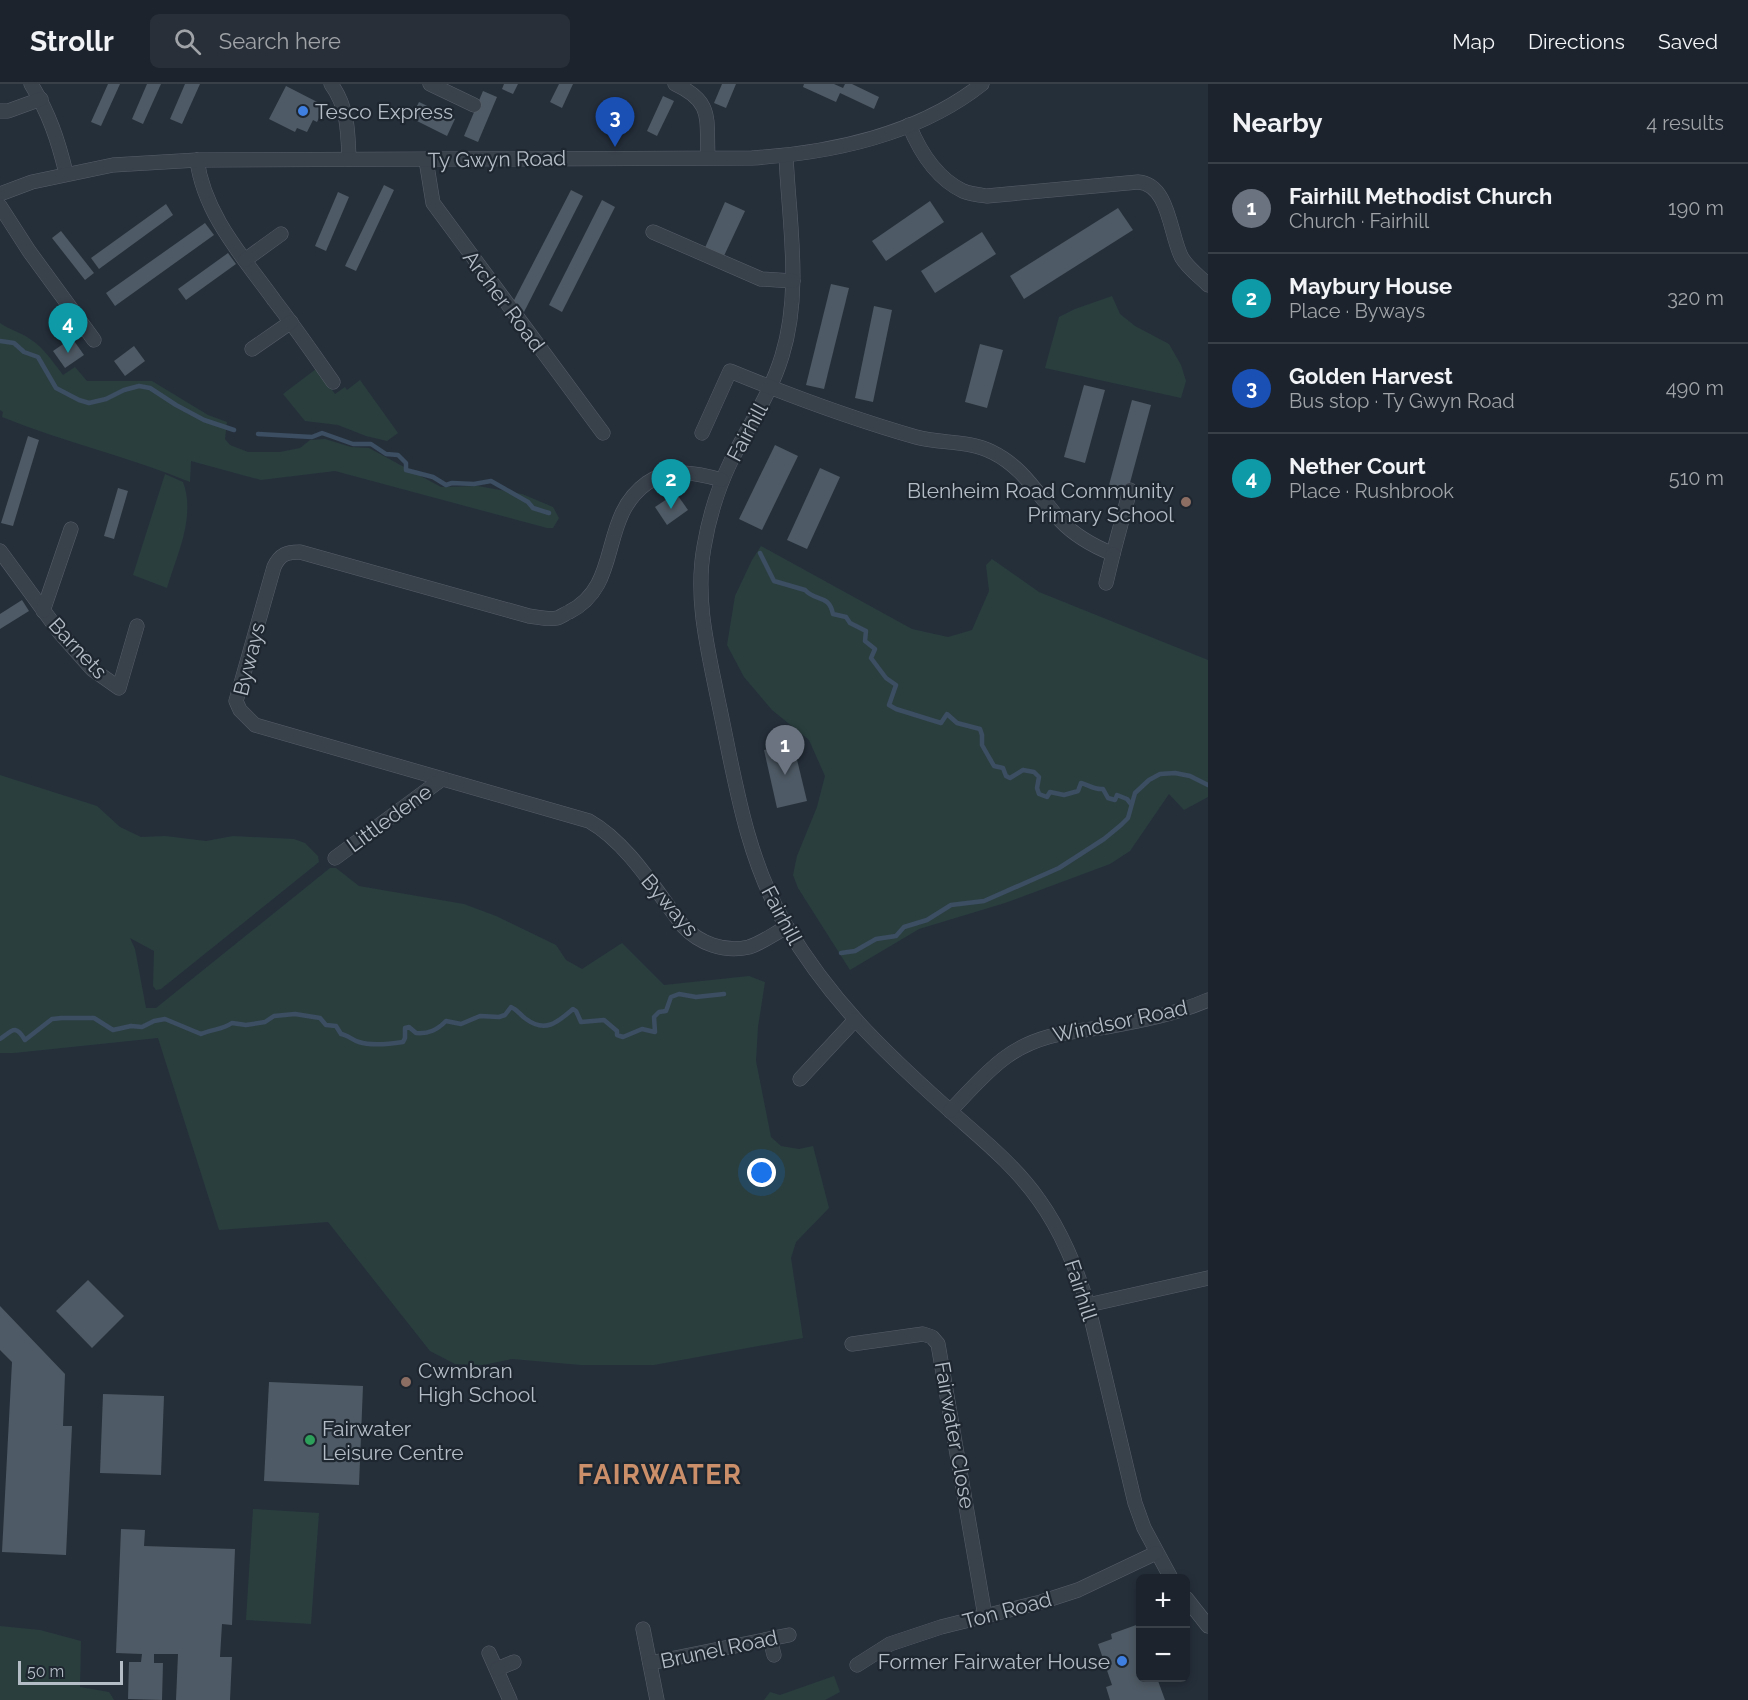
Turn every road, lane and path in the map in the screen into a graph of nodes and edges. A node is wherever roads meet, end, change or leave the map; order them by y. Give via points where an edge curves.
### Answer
1 (31, 84) edge
2 (331, 84) edge
3 (430, 84) edge
4 (675, 84) edge
5 (982, 84) edge
6 (698, 90) edge
7 (41, 99) junction
8 (474, 105) dead end
9 (0, 111) edge
10 (909, 125) junction
11 (786, 156) junction
12 (708, 157) junction
13 (349, 159) junction
14 (197, 160) junction
15 (426, 160) junction
16 (66, 173) junction
17 (0, 194) edge
18 (0, 206) edge
19 (653, 232) dead end
20 (281, 234) dead end
21 (245, 260) junction
22 (793, 281) junction
23 (1208, 284) edge
24 (291, 322) junction
25 (94, 340) dead end
26 (252, 349) dead end
27 (333, 382) dead end
28 (771, 388) junction
29 (702, 432) dead end
30 (603, 433) dead end
31 (722, 480) junction
32 (1130, 490) dead end
33 (71, 530) dead end
34 (0, 551) edge
35 (1113, 554) junction
36 (1106, 583) dead end
37 (43, 611) junction
38 (137, 626) dead end
39 (442, 779) junction
40 (335, 858) dead end
41 (787, 927) junction
42 (1208, 1000) edge
43 (855, 1020) junction
44 (800, 1079) dead end
45 (950, 1111) junction
46 (1208, 1278) edge
47 (1088, 1305) junction
48 (852, 1344) dead end
49 (1156, 1553) junction
50 (1169, 1574) edge
51 (1190, 1604) edge
52 (985, 1616) junction
53 (1208, 1626) edge
54 (644, 1629) dead end
55 (789, 1635) dead end
56 (770, 1639) junction
57 (489, 1653) dead end
58 (774, 1654) dead end
59 (514, 1662) dead end
60 (650, 1664) junction
61 (856, 1665) dead end
62 (497, 1670) junction
63 (510, 1700) edge
64 (657, 1700) edge

1 - 7 street
2 - 13 street via 345,112
3 - 8 street
4 - 6 street
5 - 10 street, Ty Gwyn Road via 944,109
6 - 12 street via 706,111
7 - 9 street
7 - 16 street via 57,136
10 - 11 street, Ty Gwyn Road via 858,141
10 - 23 street via 934,170 964,191 987,196 1138,182 1149,185 1171,221 1183,261
11 - 12 street, Ty Gwyn Road
11 - 22 street, Fairhill
12 - 15 street, Ty Gwyn Road
13 - 14 street, Ty Gwyn Road
13 - 15 street, Ty Gwyn Road
14 - 16 street, Ty Gwyn Road via 112,165
14 - 21 street via 210,208
15 - 30 street, Archer Road via 433,203
16 - 17 street, Ty Gwyn Road
18 - 25 street
19 - 22 street via 760,279
20 - 21 street
21 - 24 street
22 - 28 street, Fairhill via 789,332
24 - 26 street
24 - 27 street
28 - 29 street via 730,371
28 - 31 street, Fairhill
28 - 35 street via 918,437 993,452 1023,474 1077,535
31 - 39 street, Byways via 680,472 655,478 638,489 620,515 597,587 584,604 557,618 529,616 300,552 287,552 278,558 236,701 240,710 255,724
31 - 41 street, Fairhill via 701,567 702,615 747,835
32 - 35 street
33 - 37 street, Barnets
34 - 37 street, Barnets
35 - 36 street
37 - 38 street, Barnets via 92,669 119,688
39 - 40 street, Littledene
39 - 41 street, Byways via 590,820 619,844 683,926 703,942 749,947
41 - 43 street, Fairhill via 830,992
42 - 45 street, Windsor Road via 1148,1018 1066,1031 1034,1041 1006,1056
43 - 44 street
43 - 45 street, Fairhill
45 - 47 street, Fairhill via 998,1154 1038,1198 1068,1250
46 - 47 street
47 - 49 street, Fairhill via 1135,1503
48 - 52 street, Fairwater Close via 923,1334 938,1344
49 - 50 street, Fairhill
49 - 52 street, Ton Road via 1078,1590
51 - 53 street
52 - 61 street, Ton Road via 890,1644
54 - 60 street, Brunel Road
55 - 56 street, Brunel Road
56 - 58 street
56 - 60 street, Brunel Road
57 - 62 street
59 - 62 street
60 - 64 street, Brunel Road
62 - 63 street

